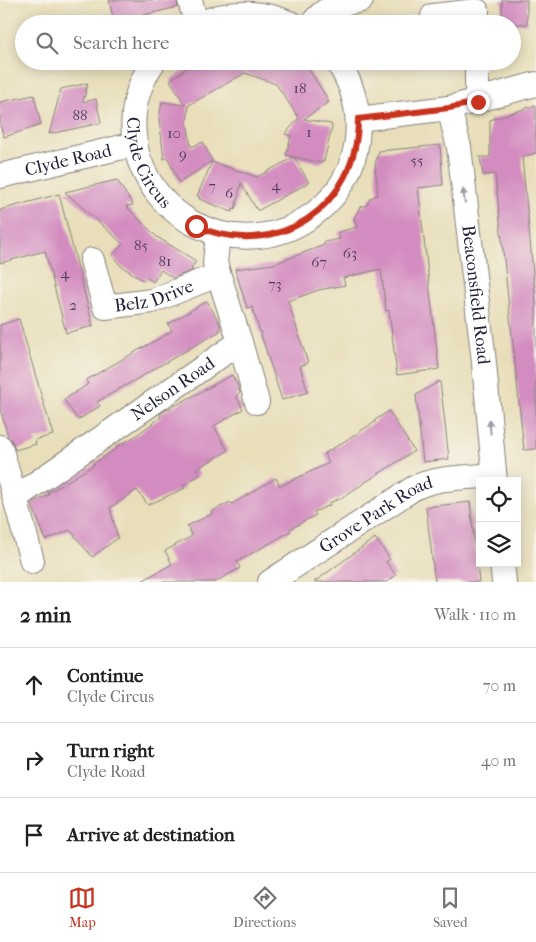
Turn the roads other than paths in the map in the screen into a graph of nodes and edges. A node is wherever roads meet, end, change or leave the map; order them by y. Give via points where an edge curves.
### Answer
1 (190, 0) edge
2 (362, 0) edge
3 (477, 12) edge
4 (195, 15) edge
5 (233, 15) edge
6 (262, 15) edge
7 (318, 15) edge
8 (444, 15) edge
9 (149, 70) edge
10 (343, 70) edge
11 (477, 70) edge
12 (536, 84) edge
13 (478, 102) junction
14 (449, 108) junction
15 (358, 119) junction
16 (135, 144) junction
17 (0, 176) edge
18 (218, 234) junction
19 (92, 260) dead end
20 (217, 275) junction
21 (240, 342) junction
22 (257, 402) dead end
23 (0, 448) edge
24 (494, 477) edge
25 (476, 479) edge
26 (16, 498) junction
27 (32, 561) dead end
28 (502, 567) edge
29 (270, 582) edge
30 (504, 582) edge

1 - 4 street
2 - 7 street via 325,10
3 - 8 street
5 - 6 street
9 - 16 street, Clyde Circus via 137,98
10 - 15 street, Clyde Circus via 350,84
11 - 13 street
12 - 13 street
13 - 14 street
14 - 15 street
24 -> 14 street, Beaconsfield Road via 459,147
15 - 18 street, Clyde Circus via 357,142 349,170 334,195 317,212 298,225 270,234 241,237
16 - 17 street, Clyde Road
16 - 18 street, Clyde Circus via 146,177 167,205 186,220
18 - 20 street via 214,257
19 - 20 street, Belz Drive via 105,307 152,301
20 - 21 street
21 - 22 street
21 - 26 street, Nelson Road
23 - 26 street
25 - 29 street, Grove Park Road via 437,480 414,488
26 - 27 street
28 - 30 street

